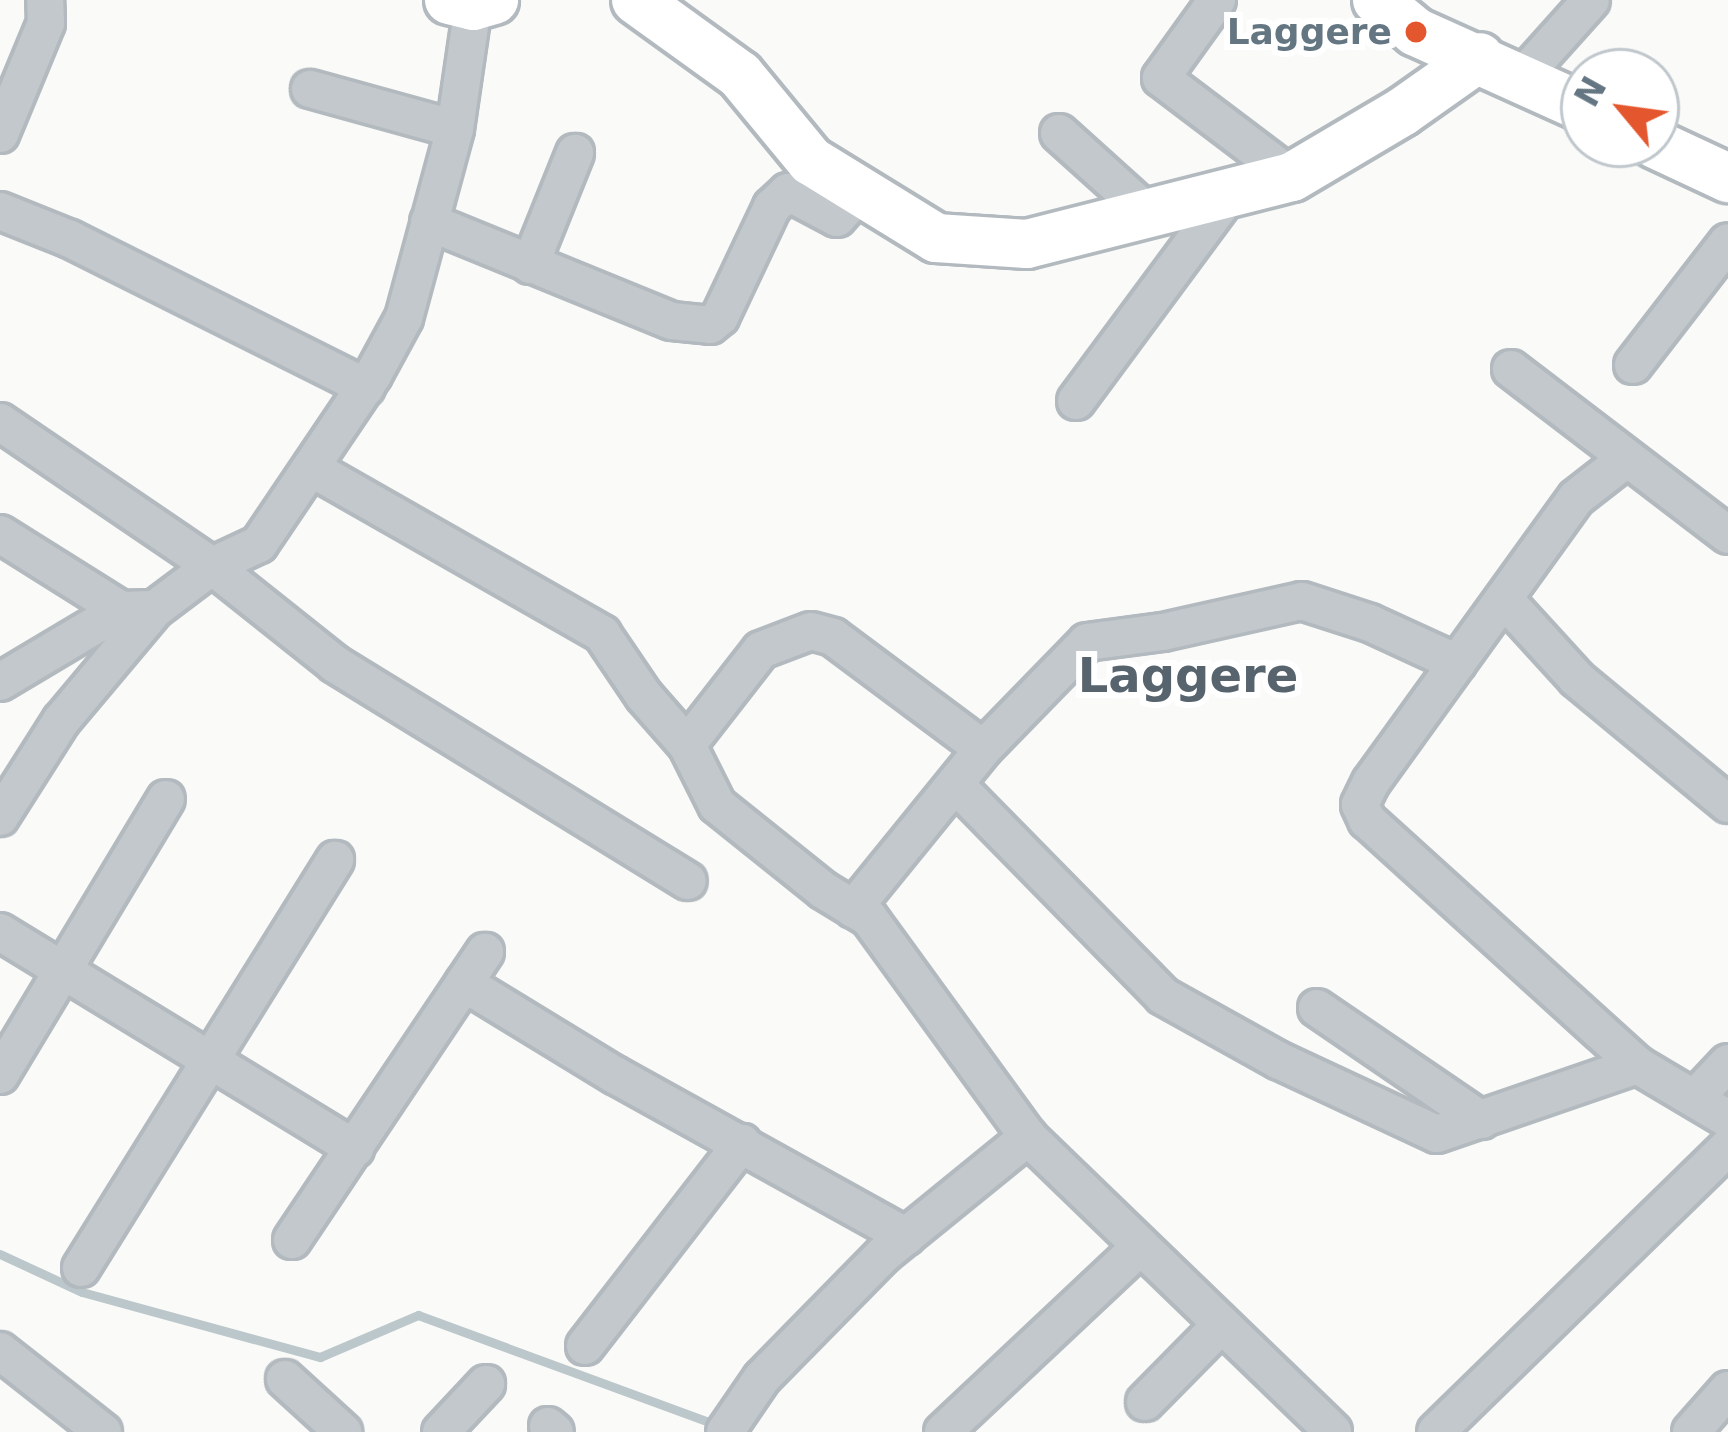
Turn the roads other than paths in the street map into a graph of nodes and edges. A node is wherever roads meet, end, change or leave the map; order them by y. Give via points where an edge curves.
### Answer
1 (45, 0) edge
2 (636, 0) edge
3 (1217, 0) edge
4 (1377, 0) edge
5 (1591, 0) edge
6 (472, 2) edge
7 (1501, 67) junction
8 (310, 89) dead end
9 (1560, 96) edge
10 (455, 129) junction
11 (1059, 133) dead end
12 (0, 134) edge
13 (575, 153) dead end
14 (1680, 156) edge
15 (1292, 177) junction
16 (1728, 178) edge
17 (858, 194) junction
18 (1229, 194) junction
19 (0, 211) edge
20 (1150, 214) junction
21 (429, 222) junction
22 (1728, 242) edge
23 (530, 265) junction
24 (1634, 365) dead end
25 (1511, 369) dead end
26 (366, 386) junction
27 (1076, 401) dead end
28 (0, 422) edge
29 (1626, 459) junction
30 (313, 469) junction
31 (1721, 515) edge
32 (0, 534) edge
33 (212, 566) junction
34 (1504, 598) junction
35 (138, 609) junction
36 (1456, 663) junction
37 (0, 682) edge
38 (687, 745) junction
39 (983, 749) junction
40 (955, 784) junction
41 (166, 799) dead end
42 (1728, 805) edge
43 (0, 818) edge
44 (335, 860) dead end
45 (688, 880) dead end
46 (853, 908) junction
47 (0, 932) edge
48 (62, 970) junction
49 (1317, 1008) dead end
50 (211, 1061) junction
51 (1728, 1063) edge
52 (1637, 1065) junction
53 (0, 1075) edge
54 (1696, 1098) junction
55 (1728, 1119) edge
56 (1481, 1120) junction
57 (1028, 1138) junction
58 (742, 1143) junction
59 (1728, 1147) edge
60 (355, 1149) junction
61 (906, 1237) junction
62 (292, 1240) dead end
63 (1140, 1247) junction
64 (81, 1268) dead end
65 (1221, 1325) junction
66 (585, 1346) dead end
67 (0, 1351) edge
68 (285, 1379) dead end
69 (486, 1384) dead end
70 (1728, 1390) edge
71 (1145, 1402) dead end
72 (731, 1424) edge
73 (103, 1432) edge
74 (343, 1432) edge
75 (442, 1432) edge
76 (943, 1432) edge
77 (1333, 1432) edge
78 (1436, 1432) edge
79 (1691, 1432) edge

1 - 12 street via 46,23
2 - 17 street via 740,75 812,161
3 - 15 street via 1161,78
4 - 7 street via 1416,32
5 - 7 street
6 - 10 street
7 - 9 street
7 - 15 street via 1402,112
8 - 10 street
10 - 21 street
11 - 20 street
13 - 23 street
14 - 16 street
15 - 18 street
17 - 20 street via 936,238 1027,244
17 - 23 street via 837,218 788,192 772,207 710,325 672,321
18 - 20 street
18 - 27 street
19 - 26 street
21 - 23 street
21 - 26 street via 404,318
22 - 24 street
25 - 29 street
26 - 30 street
28 - 33 street
29 - 31 street
29 - 34 street via 1576,498
30 - 33 street via 259,544
30 - 38 street via 602,634
32 - 35 street
33 - 35 street
33 - 45 street via 335,664
34 - 36 street
34 - 42 street via 1577,679
35 - 37 street
35 - 43 street
36 - 39 street via 1302,601 1087,642
36 - 52 street via 1371,782 1360,805 1366,820
38 - 39 street via 761,650 811,631 833,637
38 - 46 street via 717,805
39 - 40 street
40 - 46 street
40 - 56 street via 1163,996 1436,1134
41 - 48 street
44 - 50 street
46 - 57 street via 925,990
47 - 48 street
48 - 50 street
48 - 53 street
49 - 56 street
50 - 60 street
50 - 64 street
51 - 54 street
52 - 54 street
52 - 56 street
54 - 55 street
57 - 61 street
57 - 63 street
58 - 60 street via 615,1075 474,968
58 - 61 street
58 - 66 street
59 - 78 street
60 - 62 street
61 - 72 street via 762,1378
63 - 65 street
63 - 76 street
65 - 71 street
65 - 77 street
67 - 73 street
68 - 74 street
69 - 75 street
70 - 79 street

